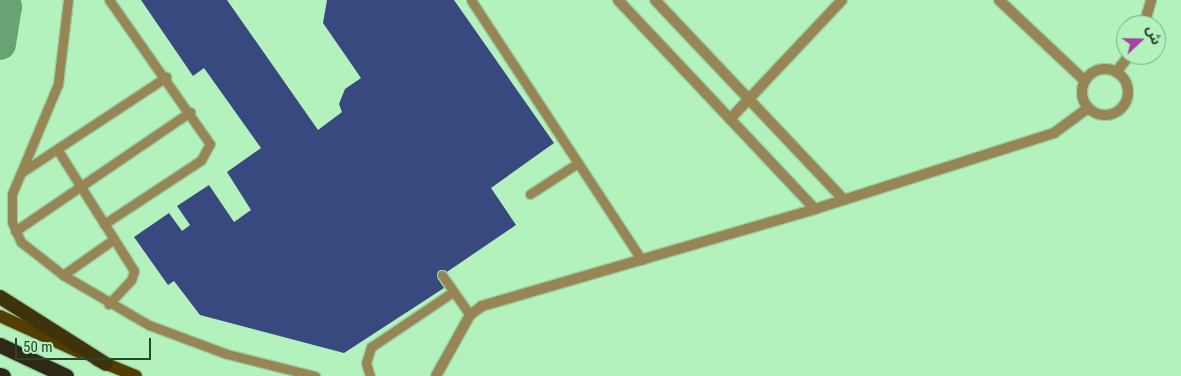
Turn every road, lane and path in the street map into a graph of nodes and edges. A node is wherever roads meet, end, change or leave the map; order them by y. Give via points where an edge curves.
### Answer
1 (68, 0) edge
2 (109, 0) edge
3 (471, 0) edge
4 (618, 0) edge
5 (655, 0) edge
6 (842, 0) edge
7 (999, 0) edge
8 (1152, 0) edge
9 (1147, 15) edge
10 (1122, 65) edge
11 (1116, 72) junction
12 (166, 77) junction
13 (1085, 81) junction
14 (748, 100) junction
15 (1088, 108) junction
16 (190, 112) junction
17 (730, 118) junction
18 (57, 149) junction
19 (578, 163) junction
20 (21, 173) junction
21 (80, 186) junction
22 (530, 194) dead end
23 (844, 200) junction
24 (814, 208) junction
25 (104, 224) junction
26 (14, 231) junction
27 (114, 239) junction
28 (642, 260) junction
29 (63, 275) junction
30 (442, 275) dead end
31 (453, 292) junction
32 (0, 297) edge
33 (109, 304) junction
34 (470, 315) junction
35 (0, 316) edge
36 (0, 345) edge
37 (106, 364) junction
38 (66, 376) edge
39 (136, 376) edge
40 (315, 376) edge
41 (370, 376) edge
42 (436, 376) edge

1 - 20 lane via 58,84
2 - 12 lane
3 - 19 lane
4 - 17 street
5 - 14 street
6 - 14 street
7 - 13 street
8 - 9 street
10 - 11 street
11 - 13 street via 1098,70
11 - 15 street via 1127,88 1123,106 1106,115
12 - 16 lane
12 - 18 lane
13 - 15 street via 1082,98
14 - 17 street
14 - 23 street
15 - 23 street via 1054,133
16 - 21 lane
16 - 25 lane via 208,138 206,156
17 - 24 street
18 - 20 lane
18 - 21 lane
19 - 22 lane
19 - 28 lane
20 - 26 lane via 10,203
21 - 25 lane
21 - 26 lane
23 - 24 street
24 - 28 street
25 - 27 lane
26 - 29 lane via 28,250
27 - 29 lane
27 - 33 lane via 134,274
28 - 34 street via 482,306
29 - 33 lane
30 - 31 lane
31 - 34 lane
31 - 41 lane via 371,347 366,363
32 - 37 highway
33 - 40 lane via 188,341
34 - 42 street
35 - 37 main road
36 - 38 highway
37 - 39 main road

